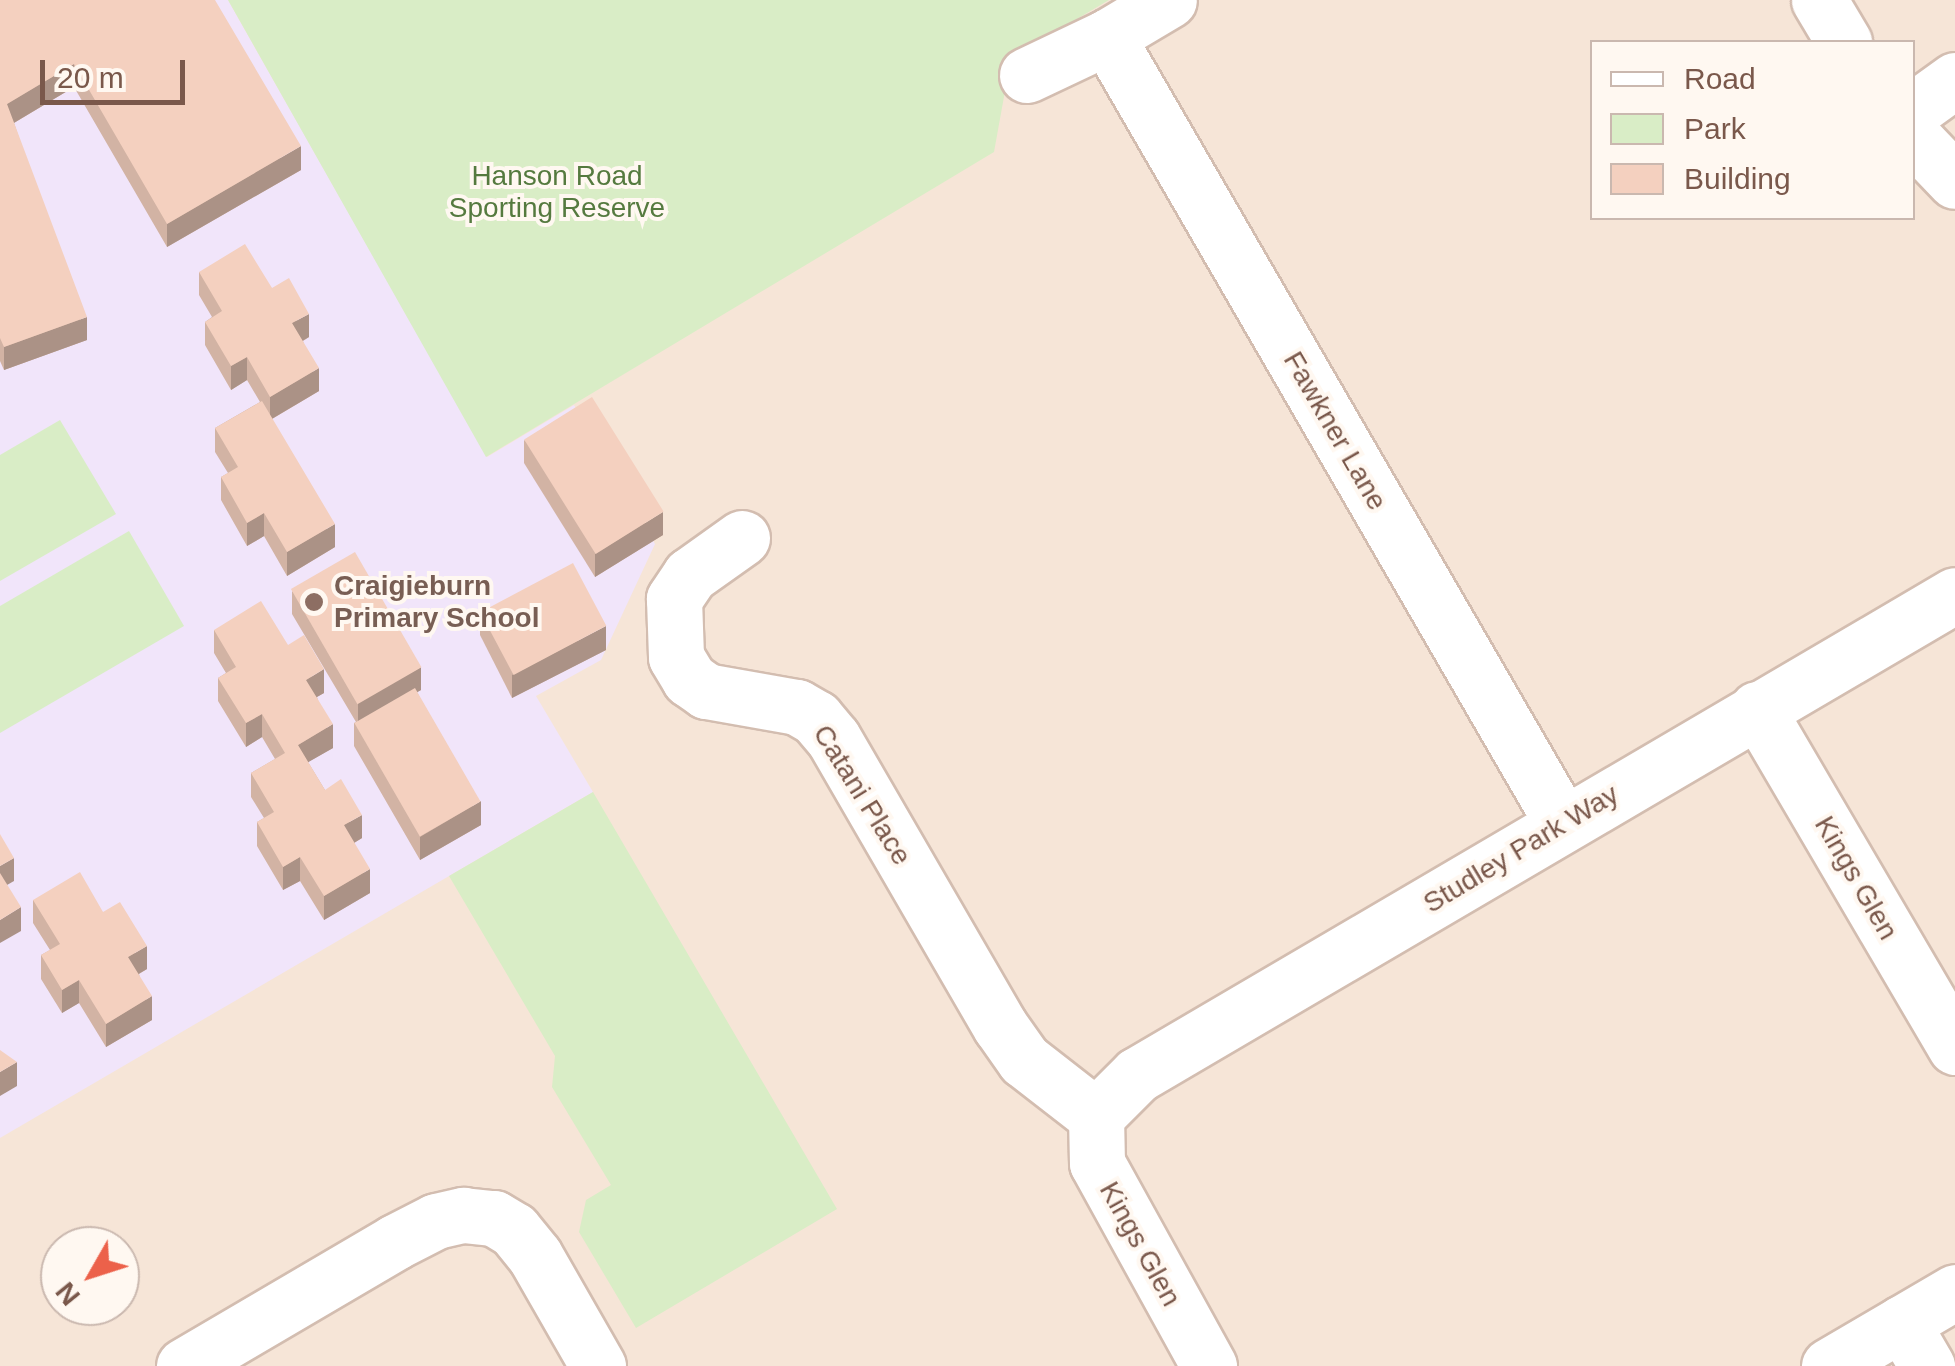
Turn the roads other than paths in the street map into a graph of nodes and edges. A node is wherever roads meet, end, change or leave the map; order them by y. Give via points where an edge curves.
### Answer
1 (1169, 0) edge
2 (1819, 0) edge
3 (1107, 37) junction
4 (1843, 40) edge
5 (1027, 74) dead end
6 (1955, 80) edge
7 (1915, 109) edge
8 (742, 538) dead end
9 (1955, 594) edge
10 (1757, 709) junction
11 (1563, 824) junction
12 (1955, 1047) edge
13 (1096, 1116) junction
14 (1955, 1292) edge
15 (1914, 1344) edge
16 (184, 1366) edge
17 (598, 1366) edge
18 (1209, 1366) edge
19 (1829, 1366) edge

1 - 3 street
2 - 4 street
3 - 5 street
3 - 11 street, Fawkner Lane
6 - 7 street
8 - 13 street, Catani Place via 690,576 674,599 676,656 689,679 706,690 797,707 816,718 1008,1037 1048,1080
9 - 10 street, Studley Park Way
10 - 11 street, Studley Park Way
10 - 12 street, Kings Glen
11 - 13 street, Studley Park Way via 1138,1075
13 - 18 street, Kings Glen via 1097,1163
14 - 15 street
15 - 19 street
16 - 17 street via 395,1242 436,1220 463,1215 494,1218 514,1230

